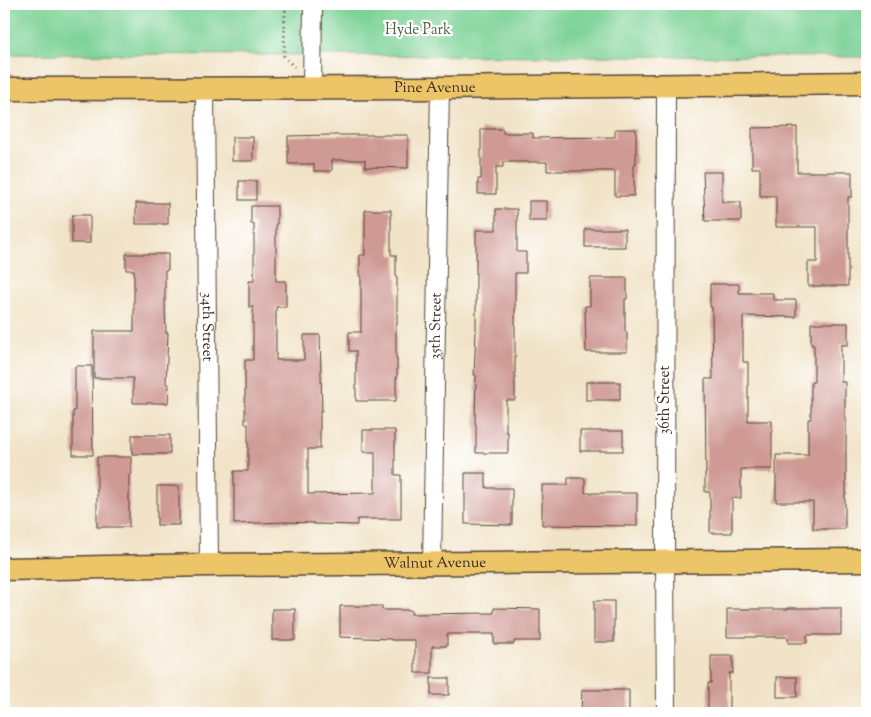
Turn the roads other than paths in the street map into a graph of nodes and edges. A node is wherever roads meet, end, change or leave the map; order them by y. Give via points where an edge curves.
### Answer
1 (313, 4) edge
2 (867, 83) edge
3 (666, 86) junction
4 (205, 88) junction
5 (440, 88) junction
6 (4, 89) edge
7 (312, 89) junction
8 (867, 560) edge
9 (665, 562) junction
10 (432, 564) junction
11 (209, 565) junction
12 (4, 569) edge
13 (666, 713) edge

1 - 7 street
2 - 3 main road, Pine Avenue
3 - 5 main road, Pine Avenue
3 - 9 street, 36th Street
4 - 6 main road, Pine Avenue
4 - 7 main road, Pine Avenue
4 - 11 street, 34th Street
5 - 7 main road, Pine Avenue
5 - 10 street, 35th Street
8 - 9 main road, Walnut Avenue
9 - 10 main road, Walnut Avenue
9 - 13 street, 36th Street
10 - 11 main road, Walnut Avenue
11 - 12 main road, Walnut Avenue

